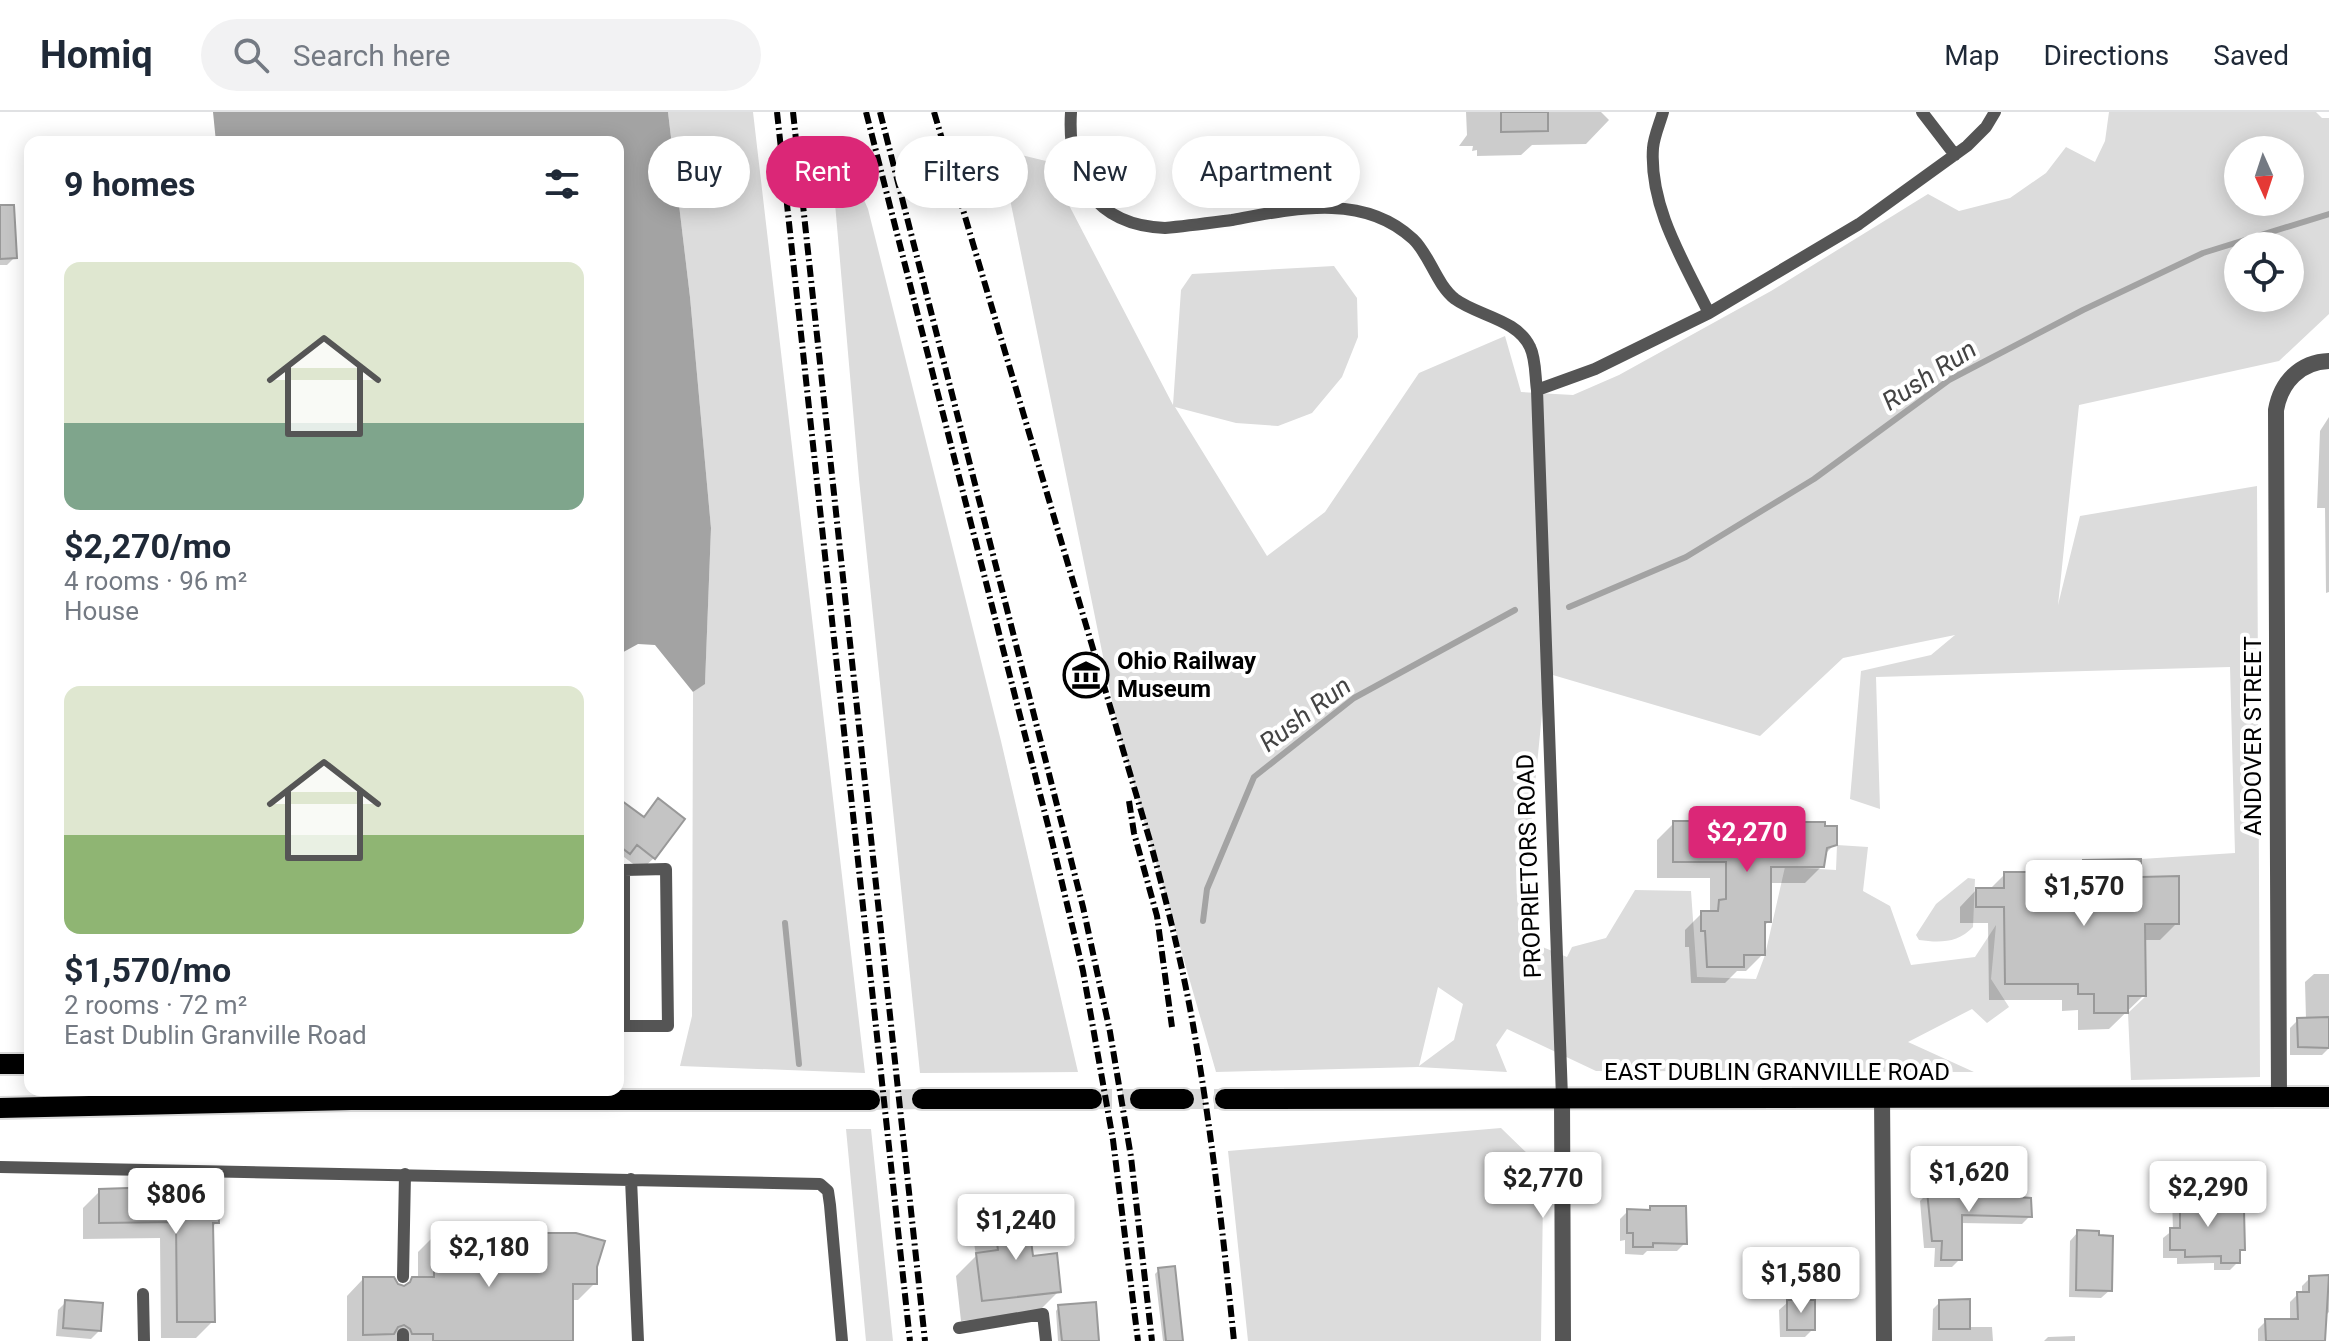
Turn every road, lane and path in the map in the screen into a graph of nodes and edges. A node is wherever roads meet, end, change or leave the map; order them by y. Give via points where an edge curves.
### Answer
1 (1071, 112) edge
2 (1663, 112) edge
3 (1922, 112) edge
4 (1995, 112) edge
5 (1955, 155) junction
6 (1709, 313) junction
7 (2329, 361) edge
8 (1537, 390) junction
9 (624, 870) edge
10 (624, 1026) edge
11 (0, 1064) edge
12 (24, 1064) edge
13 (409, 1096) edge
14 (624, 1096) edge
15 (367, 1097) edge
16 (1882, 1097) junction
17 (2279, 1097) junction
18 (2329, 1097) edge
19 (1562, 1098) junction
20 (922, 1099) tunnel mouth
21 (1092, 1099) tunnel mouth
22 (1140, 1099) tunnel mouth
23 (1184, 1099) tunnel mouth
24 (1225, 1099) tunnel mouth
25 (870, 1100) tunnel mouth
26 (0, 1108) edge
27 (0, 1167) edge
28 (405, 1174) junction
29 (631, 1179) junction
30 (403, 1277) dead end
31 (143, 1294) dead end
32 (959, 1328) dead end
33 (138, 1341) edge
34 (144, 1341) edge
35 (638, 1341) edge
36 (842, 1341) edge
37 (1046, 1341) edge
38 (1563, 1341) edge
39 (1884, 1341) edge

1 - 8 lane, PROPRIETORS ROAD via 1074,166 1103,207 1127,221 1165,228 1313,208 1342,208 1388,220 1414,240 1450,295 1519,331 1531,349
2 - 6 lane via 1653,146 1655,187 1672,240
3 - 5 lane
4 - 5 lane
5 - 6 lane via 1859,224
6 - 8 lane via 1595,369
7 - 17 street, ANDOVER STREET via 2306,366 2289,379 2276,410
8 - 19 lane, PROPRIETORS ROAD
9 - 10 lane via 666,869 668,1026
11 - 12 main road
13 - 15 main road
14 - 25 main road
15 - 26 main road
16 - 17 main road, EAST DUBLIN GRANVILLE ROAD
16 - 19 main road, EAST DUBLIN GRANVILLE ROAD
16 - 39 street
17 - 18 main road, EAST DUBLIN GRANVILLE ROAD
19 - 24 main road, EAST DUBLIN GRANVILLE ROAD
19 - 38 street, PROPRIETORS ROAD
20 - 21 main road
22 - 23 main road
27 - 28 lane
28 - 29 lane
28 - 30 lane
29 - 35 lane
29 - 36 lane via 820,1184 828,1191 830,1205
31 - 34 lane
32 - 37 lane via 1043,1314
33 - 34 lane

